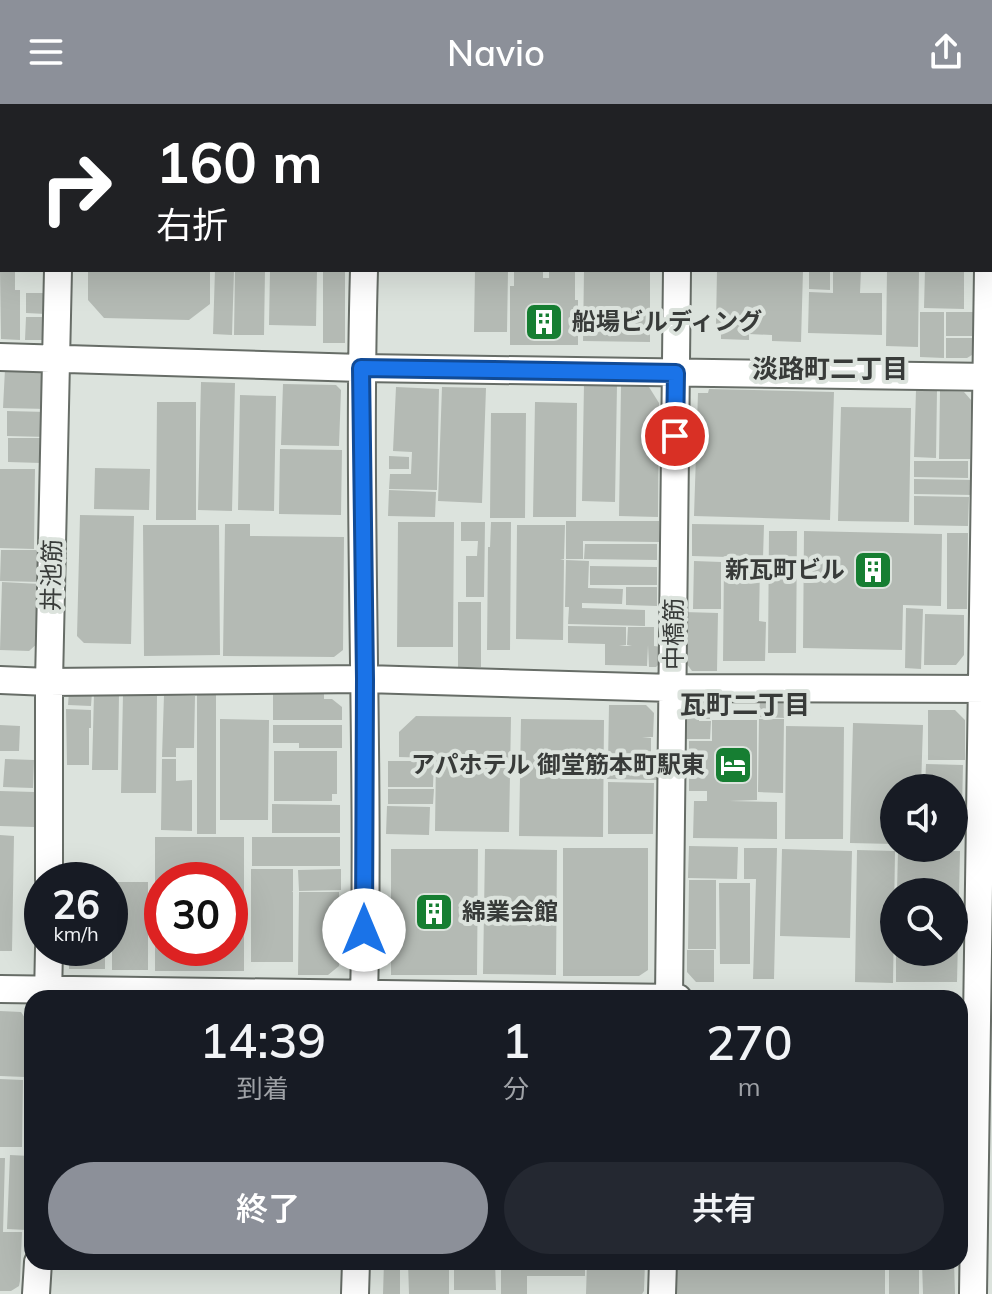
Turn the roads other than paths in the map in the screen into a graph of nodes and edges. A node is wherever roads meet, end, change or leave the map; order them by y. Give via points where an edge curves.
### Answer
1 (58, 272) edge
2 (364, 272) edge
3 (677, 272) edge
4 (988, 272) edge
5 (0, 357) edge
6 (57, 358) junction
7 (361, 368) junction
8 (676, 373) junction
9 (989, 376) edge
10 (365, 679) junction
11 (0, 680) edge
12 (49, 682) junction
13 (673, 688) junction
14 (988, 689) edge
15 (49, 862) edge
16 (49, 966) edge
17 (0, 989) edge
18 (48, 990) edge
19 (364, 990) edge
20 (669, 990) edge
21 (24, 992) edge
22 (976, 1006) edge
23 (38, 1270) edge
24 (356, 1270) edge
25 (663, 1270) edge
26 (36, 1294) edge
27 (355, 1294) edge
28 (662, 1294) edge
29 (973, 1294) edge

1 - 6 street, 丼池筋
2 - 7 street
3 - 8 street, 中橋筋
4 - 9 street
5 - 6 street
6 - 7 street
6 - 12 street, 丼池筋
7 - 8 street
7 - 10 street
8 - 9 street
8 - 13 street, 中橋筋
9 - 14 street
10 - 12 street
10 - 13 street
10 - 19 street
11 - 12 street
12 - 15 street, 丼池筋
13 - 14 street
13 - 20 street, 中橋筋
14 - 22 street
16 - 18 street
17 - 21 street
22 - 29 street
23 - 26 street
24 - 27 street
25 - 28 street

